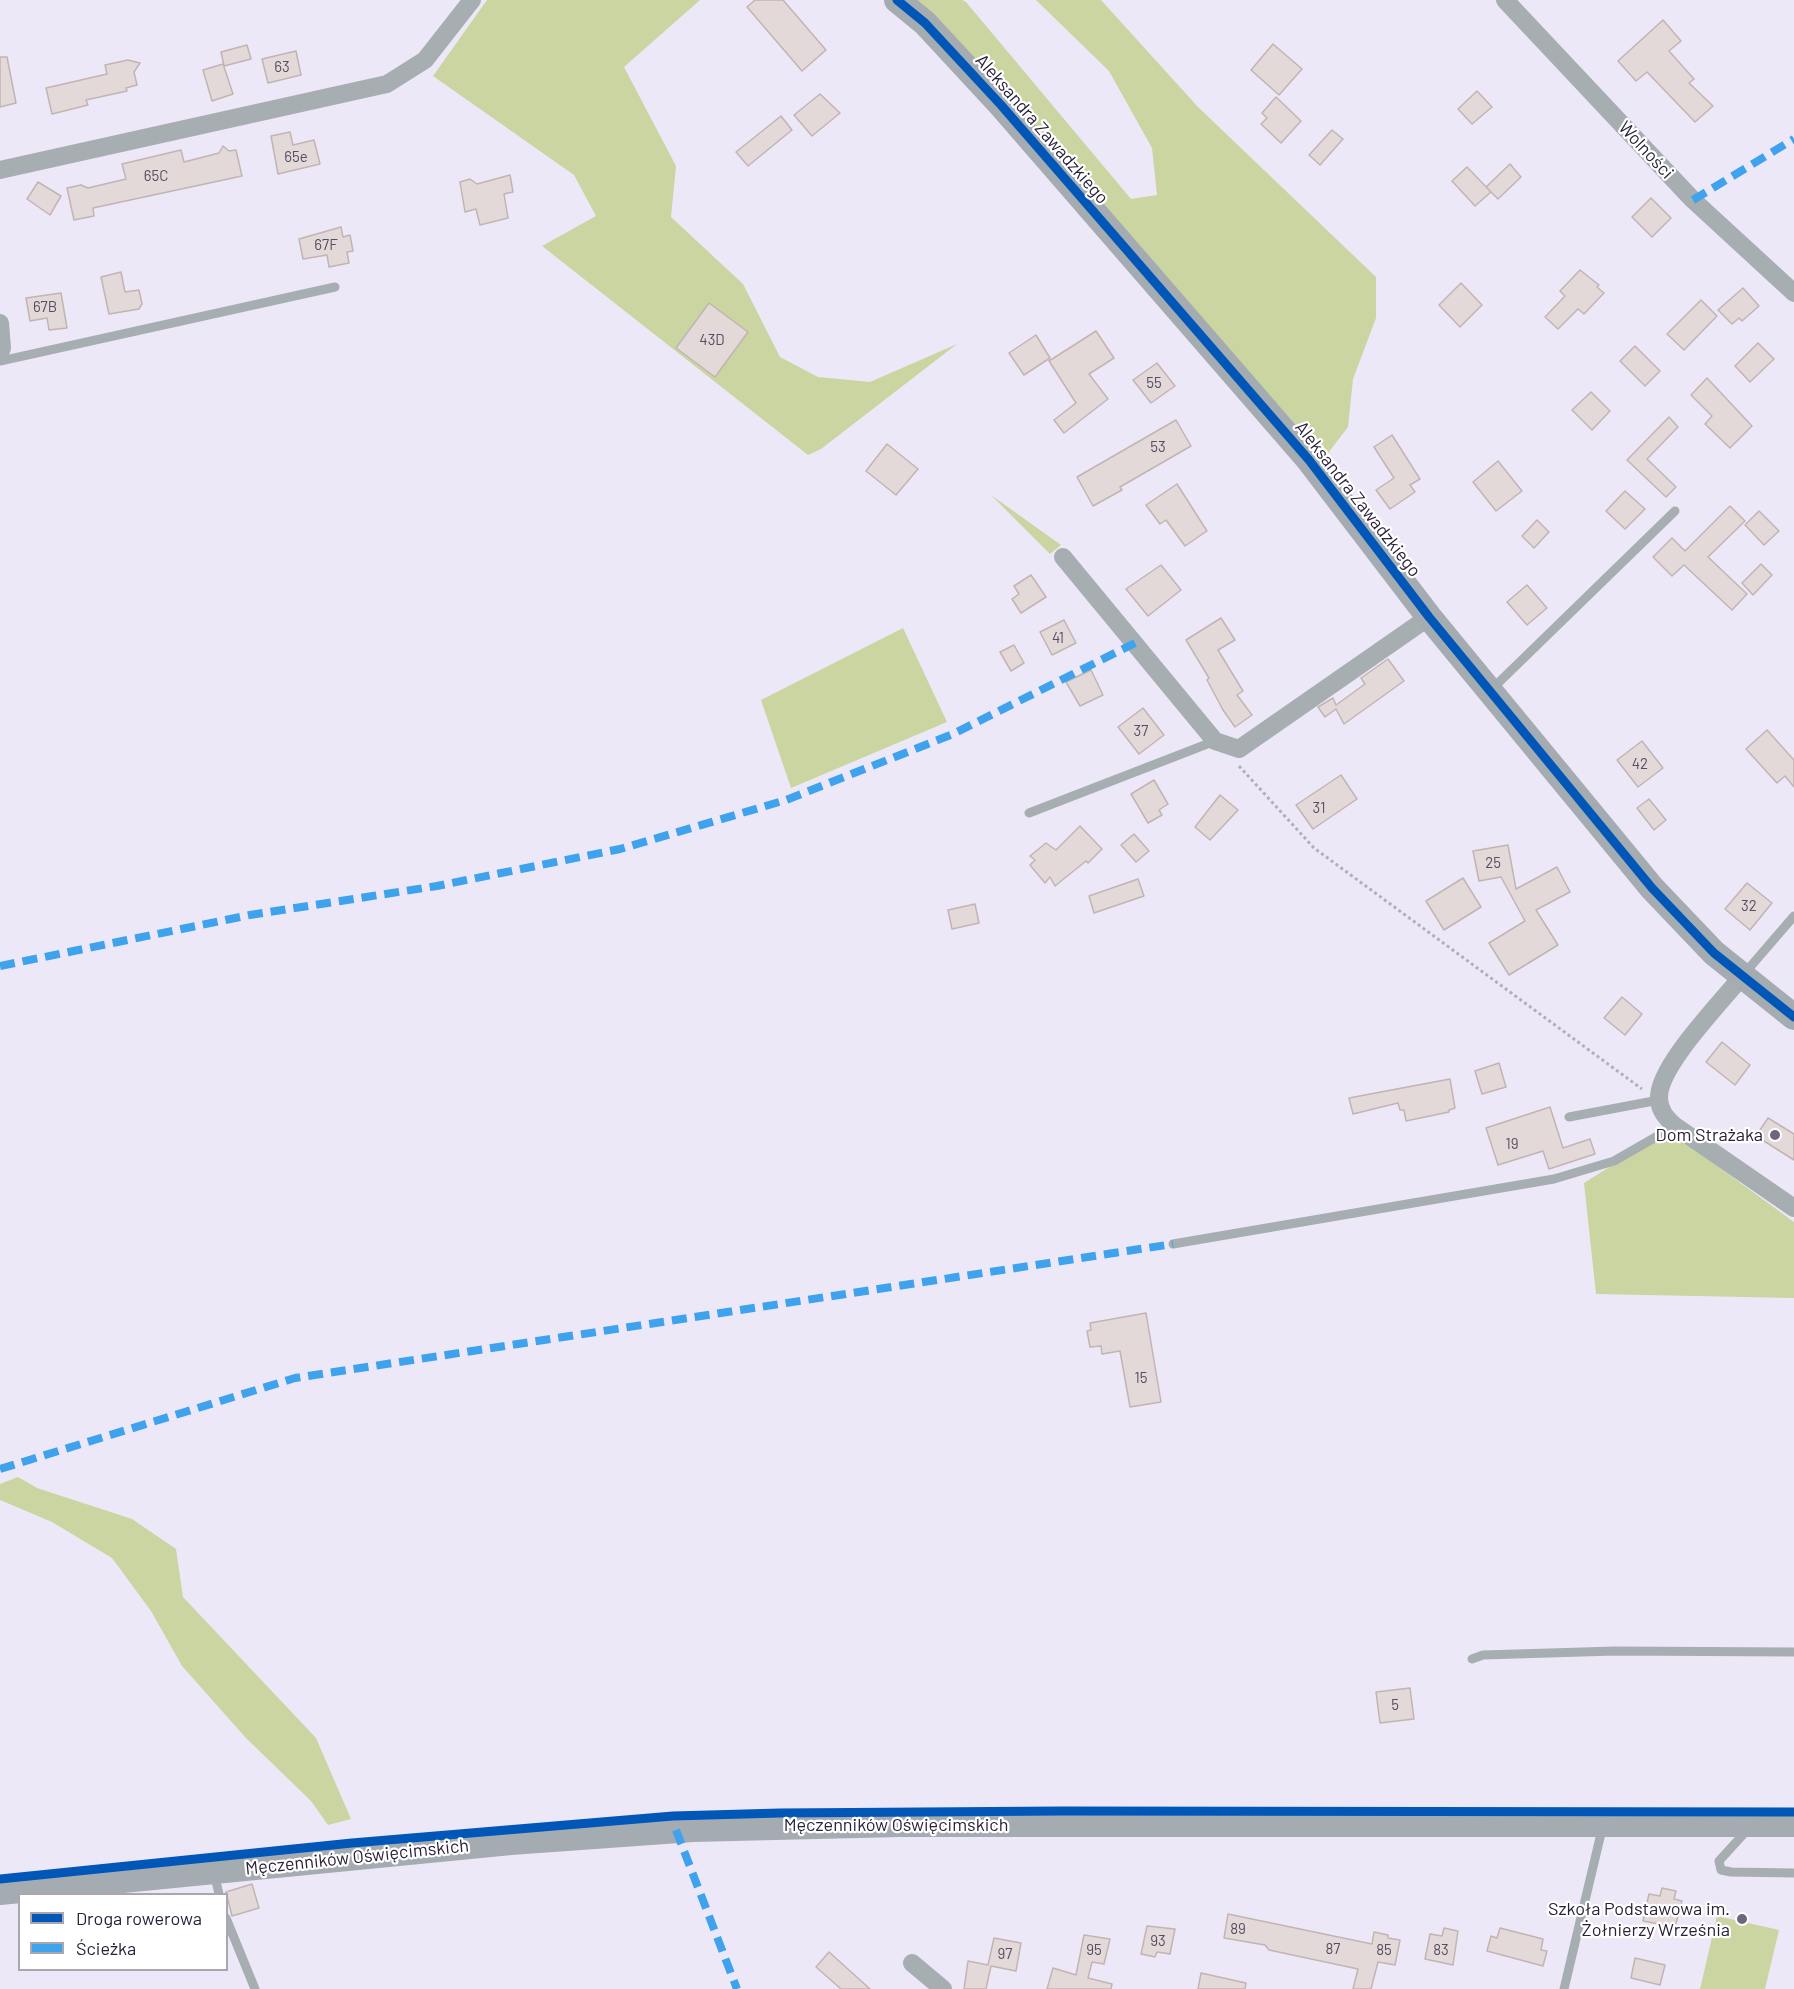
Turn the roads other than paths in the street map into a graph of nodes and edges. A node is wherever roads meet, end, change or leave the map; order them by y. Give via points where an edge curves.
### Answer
1 (472, 0) edge
2 (897, 0) edge
3 (1505, 0) edge
4 (0, 170) edge
5 (335, 287) dead end
6 (1794, 293) edge
7 (0, 323) edge
8 (0, 354) edge
9 (0, 361) edge
10 (1676, 511) dead end
11 (1063, 557) dead end
12 (1429, 617) junction
13 (1490, 691) junction
14 (1215, 741) junction
15 (1029, 813) dead end
16 (1794, 916) edge
17 (1742, 976) junction
18 (1794, 1017) edge
19 (1659, 1100) junction
20 (1569, 1117) dead end
21 (1675, 1126) junction
22 (1794, 1208) edge
23 (1173, 1244) dead end
24 (1794, 1652) edge
25 (1472, 1659) dead end
26 (1603, 1824) junction
27 (1753, 1824) junction
28 (1794, 1824) edge
29 (1794, 1873) edge
30 (216, 1883) edge
31 (0, 1892) edge
32 (228, 1923) edge
33 (912, 1963) dead end
34 (255, 1989) edge
35 (943, 1989) edge
36 (1564, 1989) edge

1 - 4 street via 425,60 387,84
2 - 12 main road, Aleksandra Zawadzkiego via 925,22 1001,105 1309,460
3 - 6 street, Wolności via 1693,200
5 - 9 lane
7 - 8 street
10 - 13 lane
11 - 14 street
12 - 13 main road, Aleksandra Zawadzkiego
12 - 14 street via 1239,749
13 - 17 main road, Aleksandra Zawadzkiego via 1652,888 1714,953
14 - 15 lane
16 - 17 lane
17 - 18 main road, Aleksandra Zawadzkiego
17 - 19 street via 1671,1064 1661,1082
19 - 20 lane
19 - 21 street via 1664,1116
21 - 22 street
21 - 23 lane via 1614,1161 1554,1179
24 - 25 lane via 1615,1651 1483,1655
26 - 27 main road, Męczenników Oświęcimskich
26 - 30 main road, Męczenników Oświęcimskich via 900,1824 693,1829 523,1841
26 - 36 lane
27 - 28 main road, Męczenników Oświęcimskich
27 - 29 lane via 1719,1861 1722,1870
30 - 31 main road, Męczenników Oświęcimskich
32 - 34 lane
33 - 35 street

